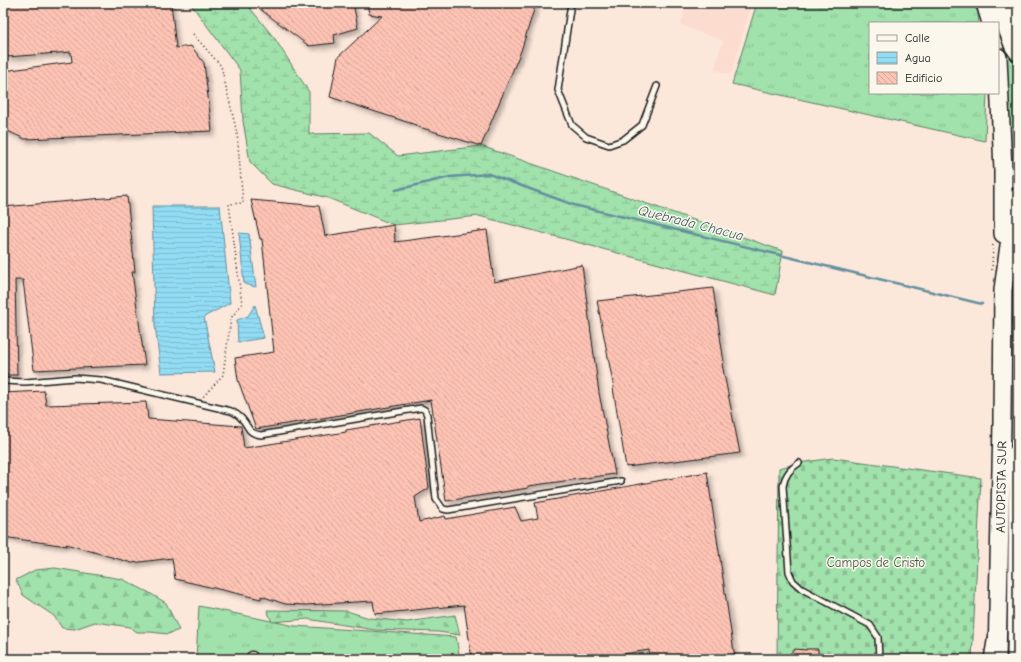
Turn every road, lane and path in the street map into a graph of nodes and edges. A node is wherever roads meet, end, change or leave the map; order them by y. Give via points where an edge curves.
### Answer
1 (571, 3) edge
2 (985, 3) edge
3 (997, 3) edge
4 (1010, 3) edge
5 (991, 22) edge
6 (1018, 25) edge
7 (192, 34) dead end
8 (1018, 53) edge
9 (999, 80) edge
10 (657, 86) dead end
11 (1018, 197) edge
12 (1003, 290) junction
13 (3, 381) edge
14 (196, 404) junction
15 (1018, 452) edge
16 (1018, 461) edge
17 (799, 463) dead end
18 (621, 481) dead end
19 (1017, 532) edge
20 (998, 613) junction
21 (1017, 624) edge
22 (879, 659) edge
23 (987, 659) edge
24 (997, 659) edge
25 (1016, 659) edge

1 - 10 lane via 558,90 572,125 586,137 609,145 623,140 642,125
2 - 5 highway
3 - 8 main road
4 - 6 main road
7 - 14 path via 221,66 237,133 243,203 229,204 242,304 231,318 223,375
9 - 12 highway via 1003,170
11 - 12 highway, AUTOPISTA SUR
12 - 20 highway, AUTOPISTA SUR
13 - 14 lane via 75,378 101,380
14 - 18 lane via 231,411 243,419 252,434 261,435 421,408 428,415 436,499 443,509 448,510
15 - 16 highway, AUTOPISTA SUR
16 - 19 highway, AUTOPISTA SUR
17 - 22 lane via 786,475 783,486 789,572 793,581 802,589 870,625 878,637
19 - 21 highway, AUTOPISTA SUR
20 - 23 lane
20 - 24 highway, AUTOPISTA SUR
21 - 25 highway, AUTOPISTA SUR

